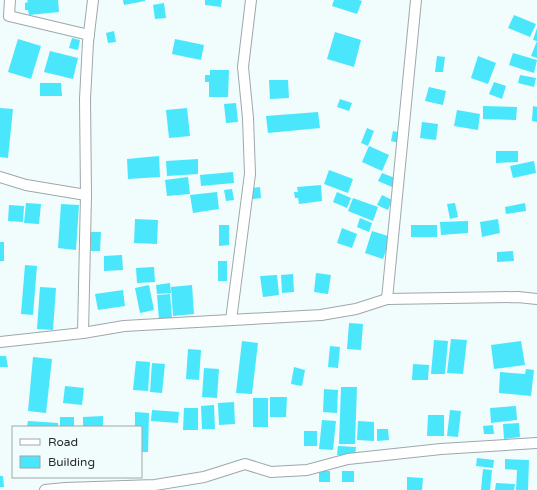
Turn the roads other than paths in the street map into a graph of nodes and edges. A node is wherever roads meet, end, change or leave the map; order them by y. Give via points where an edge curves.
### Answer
1 (10, 0) edge
2 (92, 0) edge
3 (251, 0) edge
4 (416, 0) edge
5 (89, 35) junction
6 (0, 177) edge
7 (86, 194) junction
8 (387, 299) junction
9 (537, 299) edge
10 (231, 320) junction
11 (83, 333) junction
12 (0, 342) edge
13 (537, 443) edge
14 (45, 490) edge

1 - 5 street via 9,16
2 - 5 street
3 - 10 street via 243,67 250,174
4 - 8 street
5 - 7 street via 85,99
6 - 7 street via 26,185
7 - 11 street
8 - 9 street
8 - 10 street via 356,309 320,315
10 - 11 street via 124,326
11 - 12 street
13 - 14 street via 348,459 307,470 271,472 245,464 204,477 155,485

